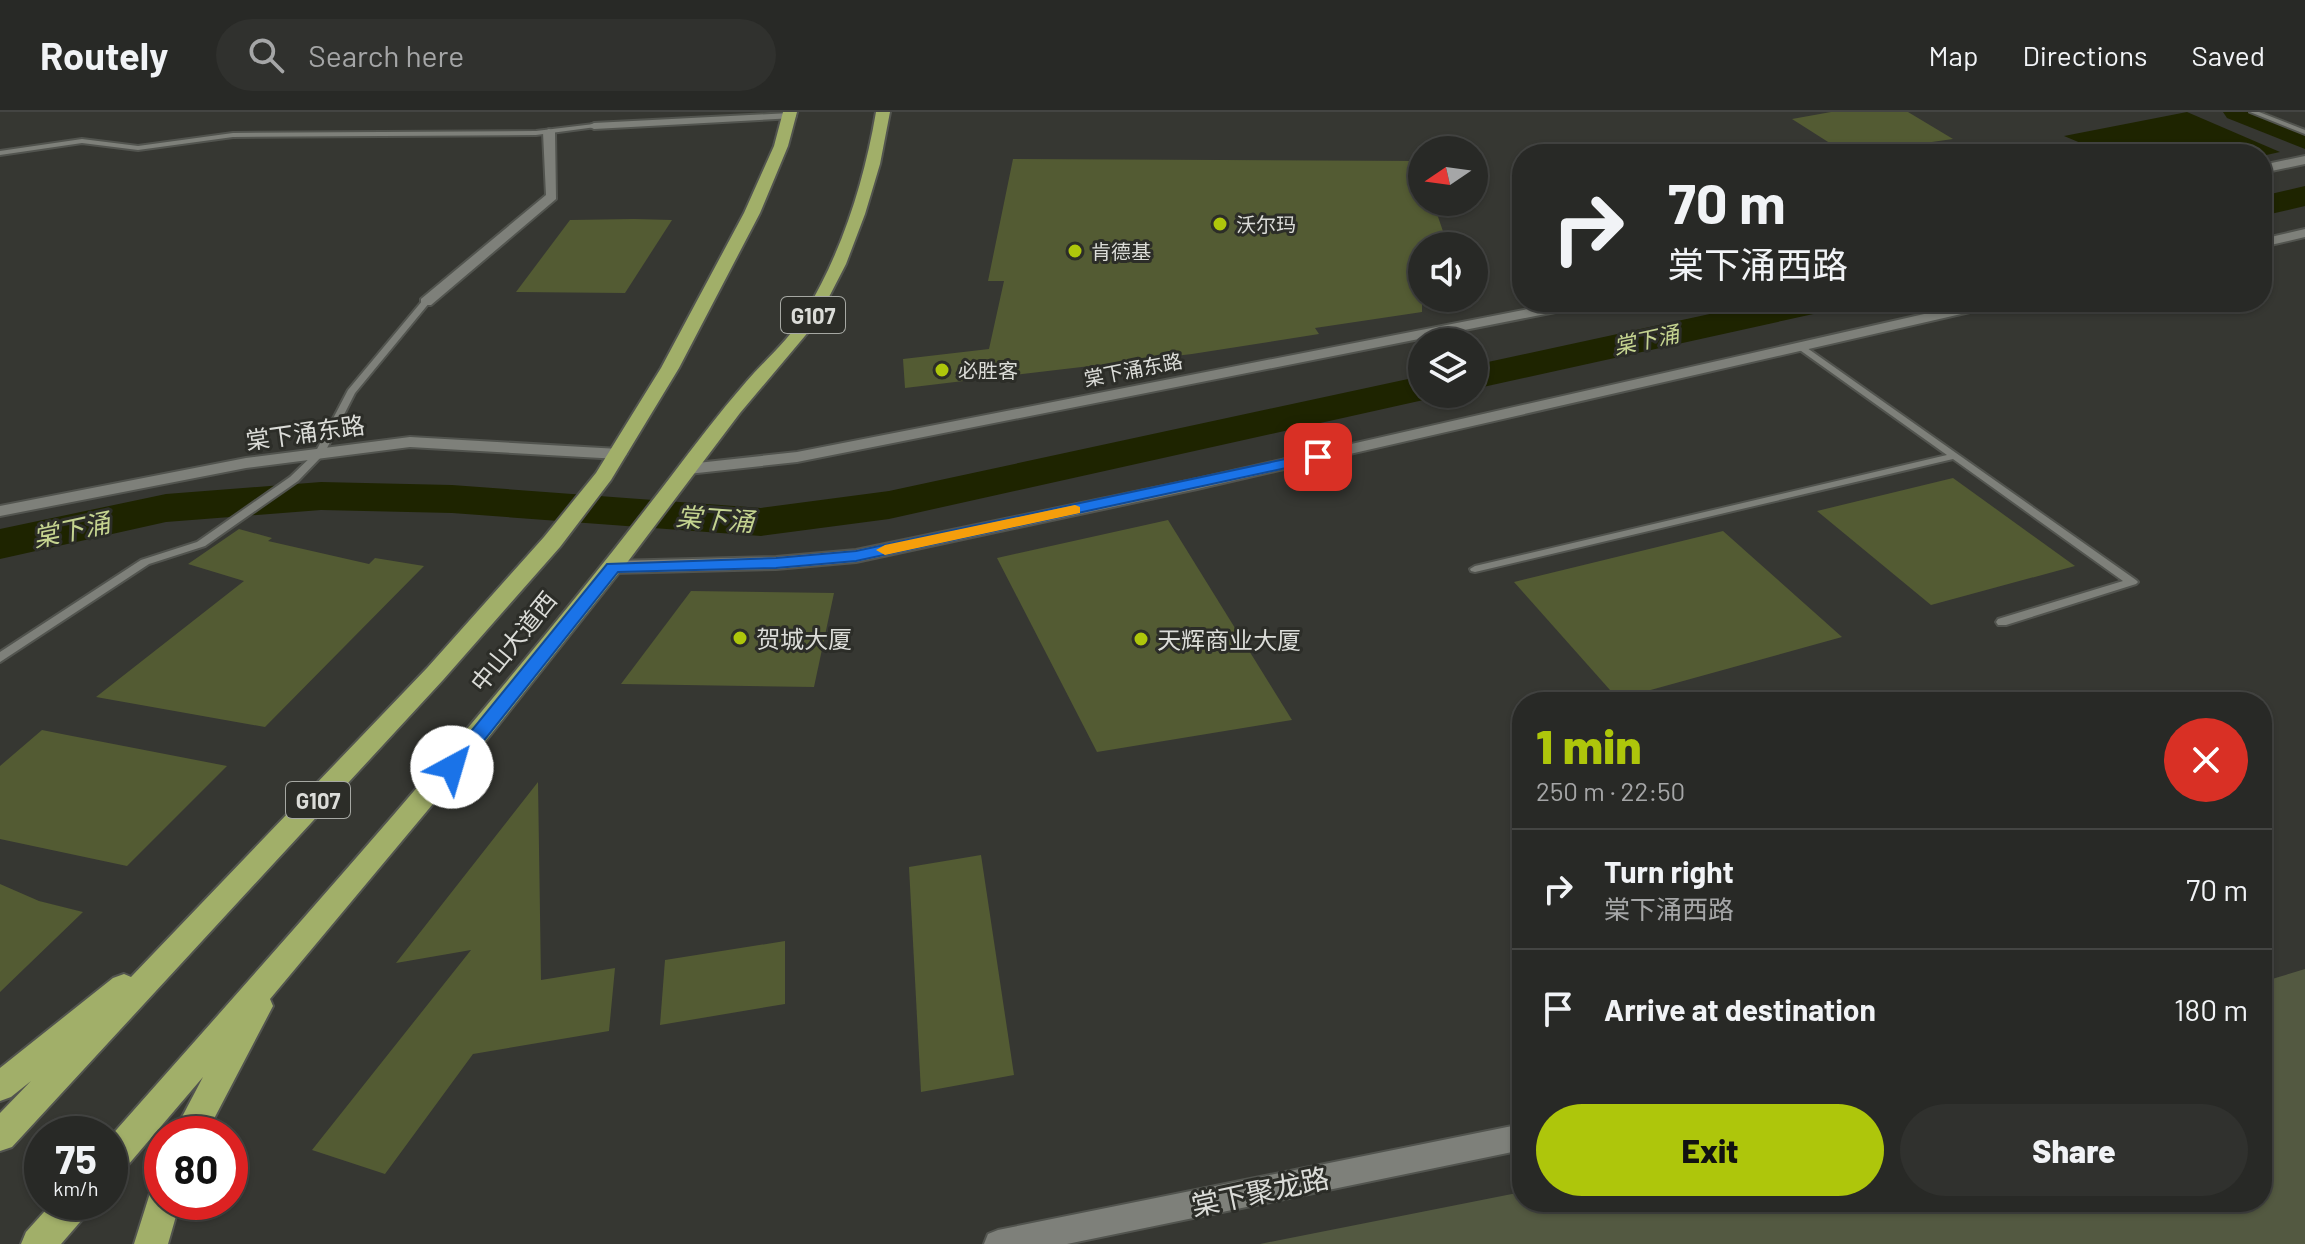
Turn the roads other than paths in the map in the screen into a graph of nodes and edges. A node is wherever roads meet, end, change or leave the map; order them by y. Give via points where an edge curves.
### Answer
1 (883, 112) edge
2 (2253, 112) edge
3 (790, 114) edge
4 (594, 126) joint
5 (549, 132) junction
6 (2305, 132) edge
7 (0, 153) edge
8 (2305, 160) edge
9 (2272, 167) edge
10 (2305, 233) edge
11 (2272, 241) edge
12 (426, 302) joint
13 (1535, 312) edge
14 (1951, 312) edge
15 (1800, 346) junction
16 (319, 454) junction
17 (619, 454) junction
18 (1955, 456) junction
19 (682, 476) junction
20 (0, 511) edge
21 (620, 559) junction
22 (1475, 569) dead end
23 (2002, 622) dead end
24 (0, 658) edge
25 (200, 925) junction
26 (281, 965) junction
27 (0, 1087) edge
28 (199, 1116) edge
29 (0, 1136) edge
30 (1512, 1139) edge
31 (128, 1140) edge
32 (59, 1220) edge
33 (158, 1220) edge
34 (38, 1244) edge
35 (151, 1244) edge
36 (998, 1244) edge

1 - 19 highway, 中山大道西 / G107 via 859,209 814,314
2 - 6 lane
3 - 4 street
3 - 17 highway, 中山大道西 / G107 via 752,213
4 - 5 lane
5 - 7 lane via 233,135 138,148 82,141
5 - 12 street via 552,196
8 - 9 street
10 - 11 street
12 - 16 lane via 351,392
13 - 19 street, 棠下涌东路
14 - 15 street
15 - 18 lane
15 - 21 street via 856,556 776,563
16 - 17 street, 棠下涌东路 via 410,442
16 - 20 street, 棠下涌东路
16 - 24 lane via 294,479 201,544 145,562
17 - 25 highway, 中山大道西 / G107 via 552,542 435,674
18 - 22 lane
18 - 23 lane via 2132,582
19 - 21 highway, 中山大道西 / G107
21 - 26 highway, 中山大道西 / G107 via 434,790
25 - 27 highway
25 - 29 highway, 中山大道西 / G107
26 - 28 highway
26 - 31 highway, 中山大道西 / G107
30 - 36 street, 棠下聚龙路
32 - 34 highway
33 - 35 highway

